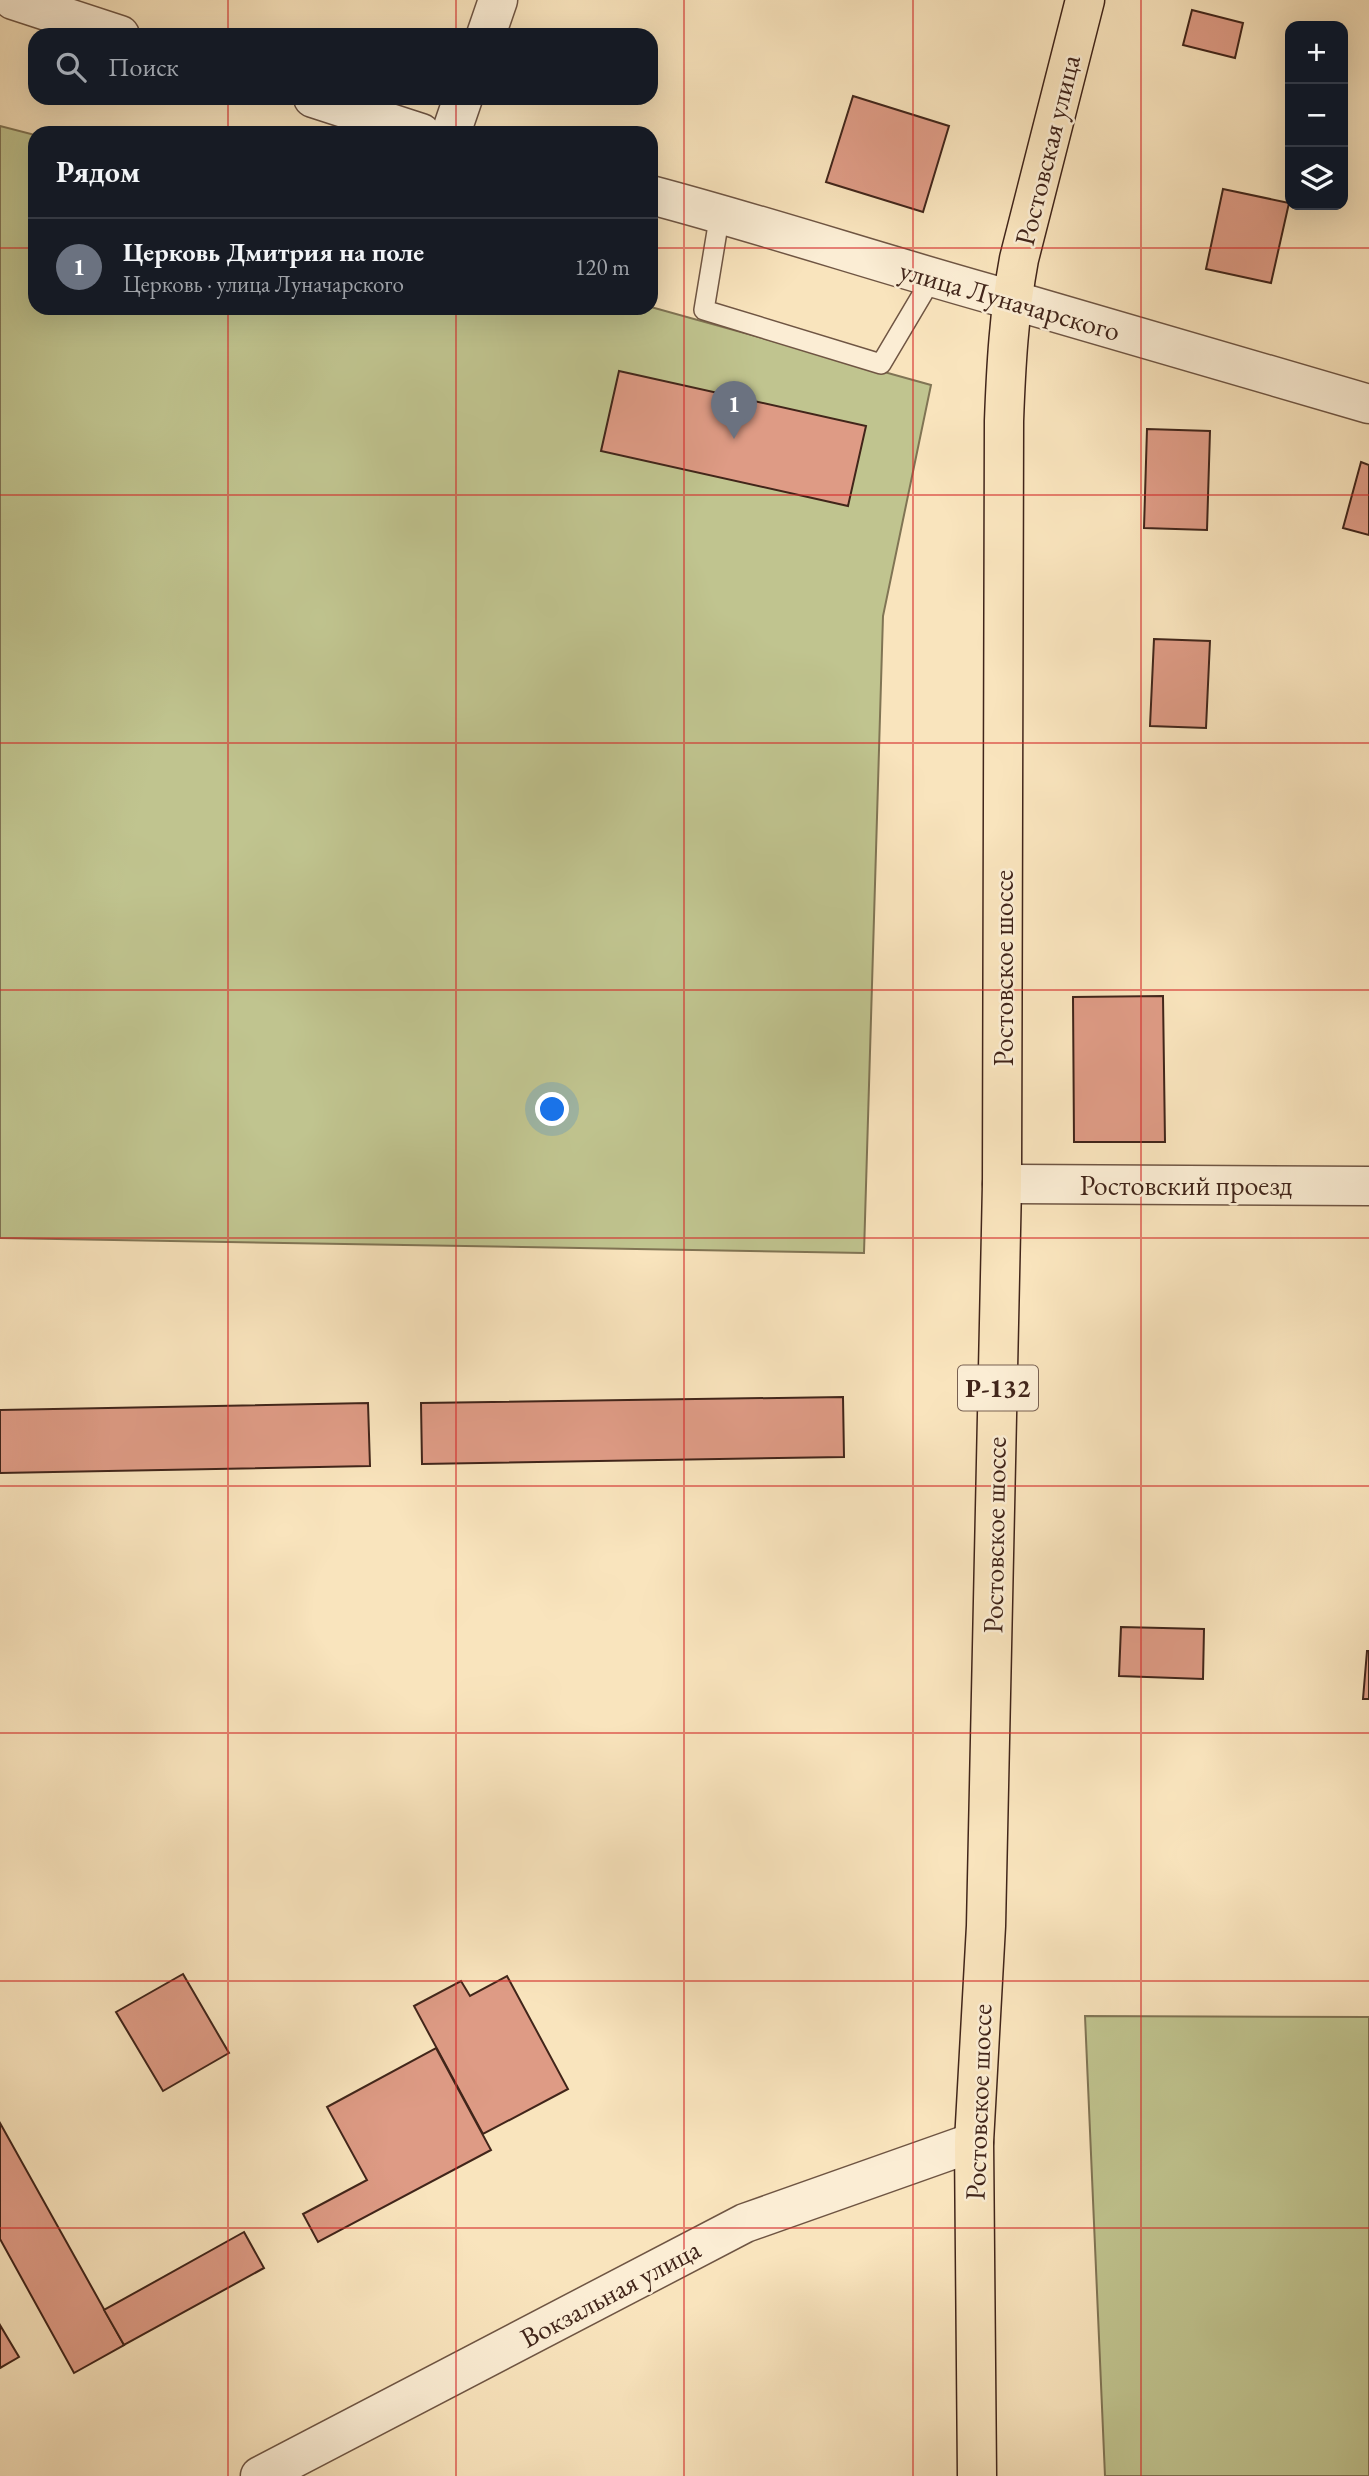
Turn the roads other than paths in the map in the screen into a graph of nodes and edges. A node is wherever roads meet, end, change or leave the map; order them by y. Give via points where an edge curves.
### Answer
1 (13, 0) edge
2 (498, 0) edge
3 (1085, 0) edge
4 (99, 28) edge
5 (488, 28) edge
6 (335, 105) edge
7 (461, 105) edge
8 (399, 126) edge
9 (453, 126) edge
10 (658, 197) edge
11 (720, 213) junction
12 (932, 278) junction
13 (1012, 300) junction
14 (1369, 404) edge
15 (1002, 1184) junction
16 (1369, 1186) edge
17 (974, 2142) junction
18 (260, 2476) edge
19 (977, 2476) edge

1 - 4 street
2 - 5 street
3 - 13 main road, Ростовская улица
6 - 8 street
7 - 9 street
10 - 11 street, улица Луначарского
11 - 12 street, улица Луначарского
11 - 12 lane via 704,310 881,364
12 - 13 street, улица Луначарского
13 - 14 street, улица Луначарского
13 - 15 main road, Ростовское шоссе / Р-132 via 1004,421
15 - 16 street, Ростовский проезд
15 - 17 main road, Ростовское шоссе / Р-132 via 986,1926
17 - 18 street, Вокзальная улица via 745,2223
17 - 19 main road, Ростовское шоссе / Р-132

